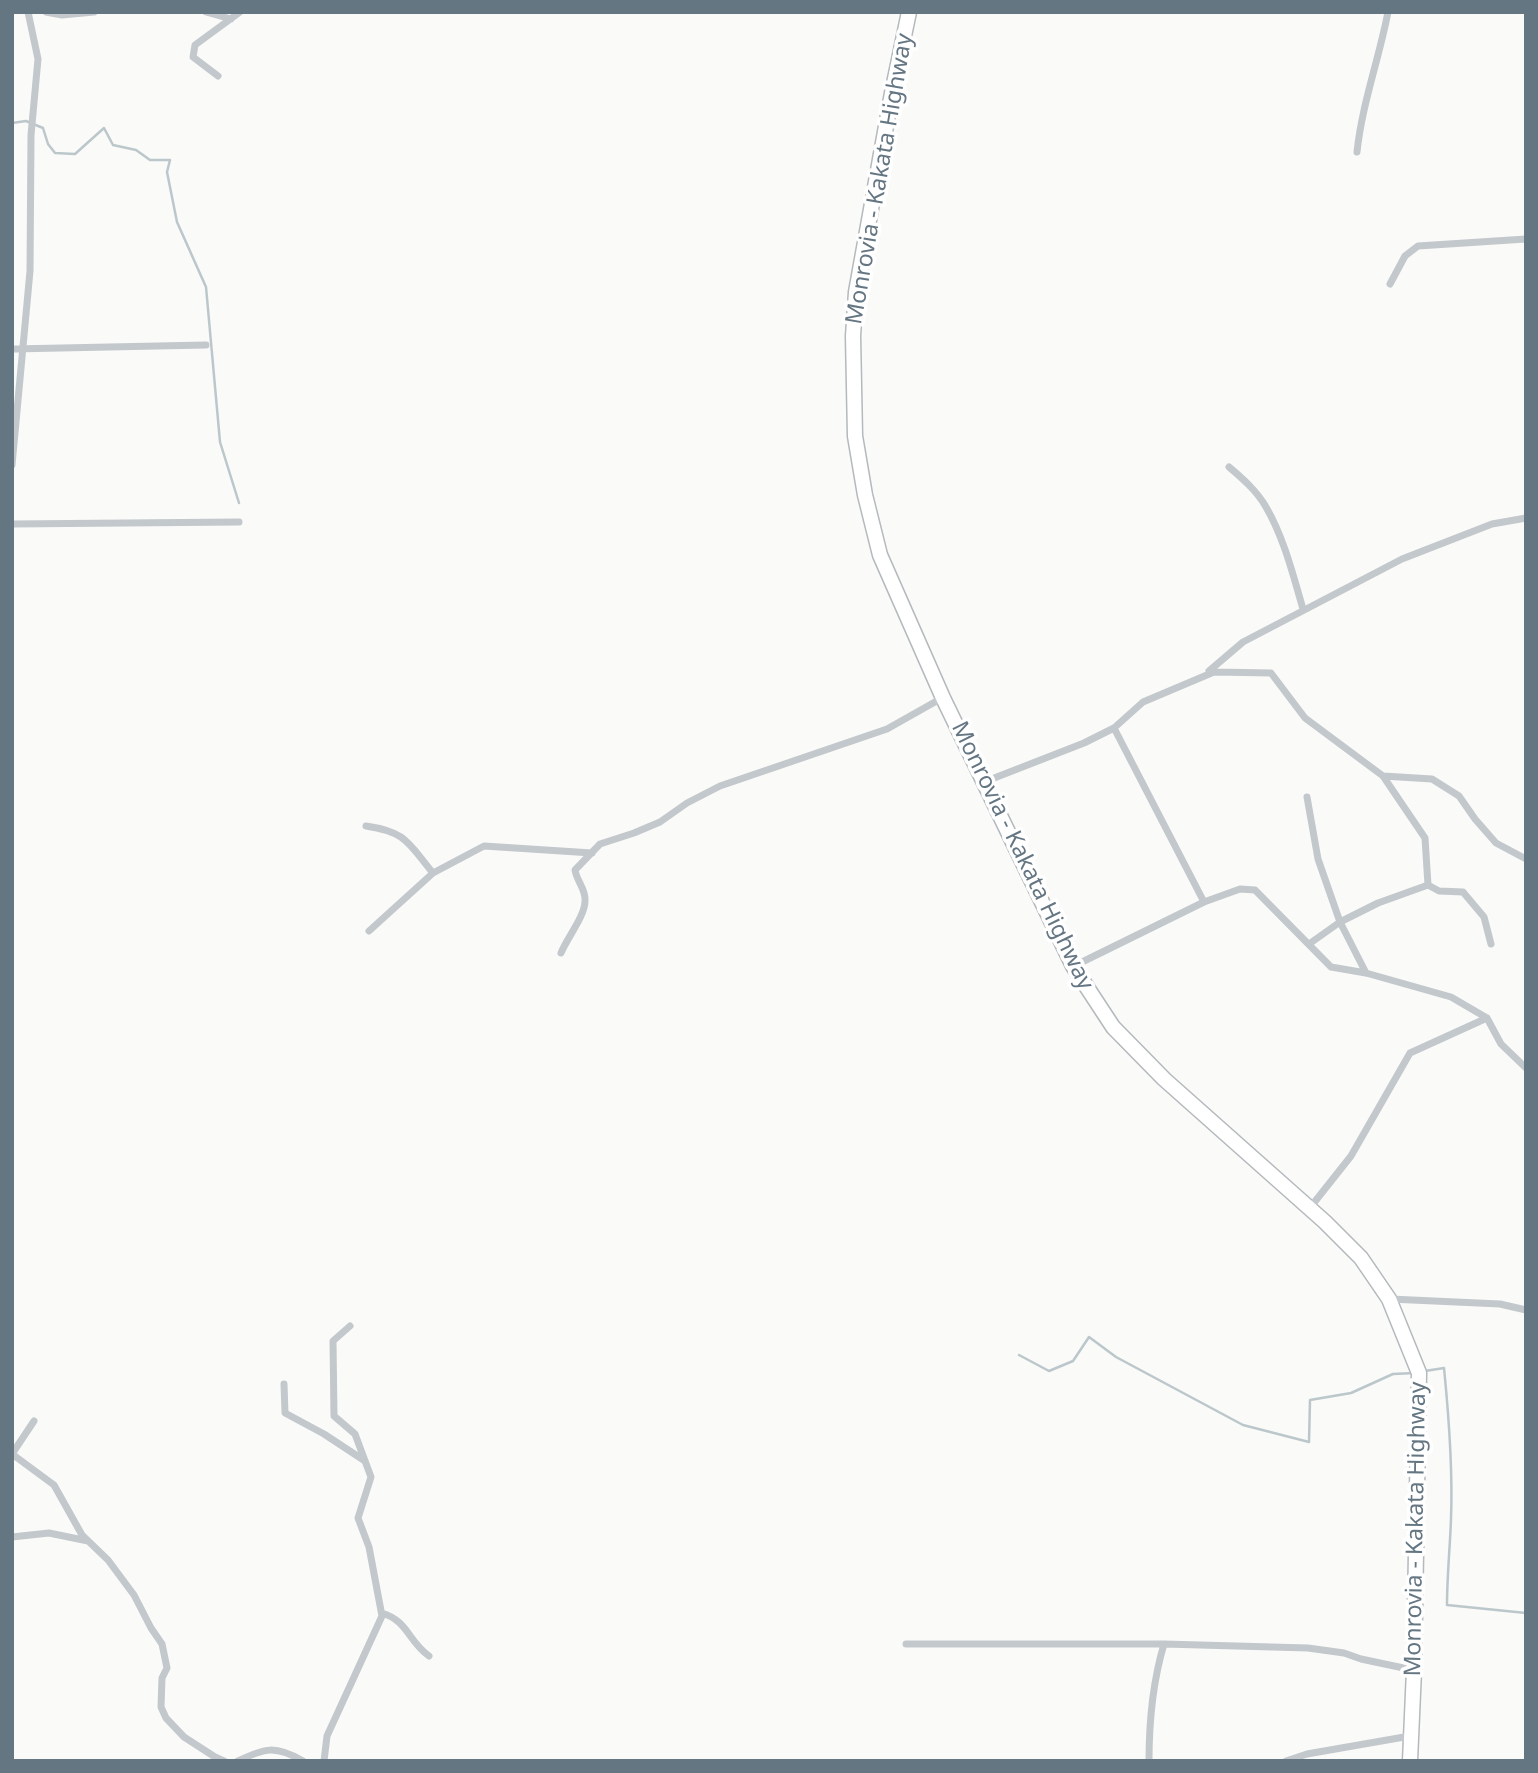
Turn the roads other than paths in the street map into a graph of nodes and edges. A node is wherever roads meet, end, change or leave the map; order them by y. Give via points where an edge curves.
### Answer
1 (28, 12) edge
2 (46, 12) edge
3 (94, 12) edge
4 (206, 12) edge
5 (240, 12) edge
6 (909, 12) edge
7 (1388, 12) edge
8 (231, 19) junction
9 (218, 76) dead end
10 (1357, 152) dead end
11 (1526, 239) edge
12 (1390, 284) dead end
13 (206, 345) dead end
14 (12, 349) edge
15 (24, 349) junction
16 (12, 465) edge
17 (1229, 467) dead end
18 (1526, 518) edge
19 (239, 522) dead end
20 (12, 524) edge
21 (1303, 609) junction
22 (1209, 671) dead end
23 (943, 698) junction
24 (1114, 728) junction
25 (1383, 776) junction
26 (984, 782) junction
27 (1307, 797) dead end
28 (366, 826) dead end
29 (592, 853) junction
30 (1526, 859) edge
31 (433, 873) junction
32 (1428, 886) junction
33 (1204, 902) junction
34 (1340, 922) junction
35 (369, 931) dead end
36 (1308, 944) junction
37 (1492, 944) dead end
38 (561, 953) dead end
39 (1073, 966) junction
40 (1366, 972) junction
41 (1487, 1018) junction
42 (1526, 1068) edge
43 (1309, 1209) junction
44 (1390, 1299) junction
45 (1526, 1310) edge
46 (350, 1326) dead end
47 (284, 1384) dead end
48 (34, 1421) dead end
49 (12, 1454) edge
50 (365, 1461) junction
51 (12, 1537) edge
52 (88, 1541) junction
53 (382, 1613) junction
54 (906, 1644) dead end
55 (1164, 1644) junction
56 (429, 1656) dead end
57 (1414, 1670) junction
58 (1410, 1736) junction
59 (224, 1761) edge
60 (238, 1761) edge
61 (303, 1761) edge
62 (324, 1761) edge
63 (1149, 1761) edge
64 (1286, 1761) edge
65 (1410, 1761) edge

1 - 15 street via 38,59
2 - 3 street
4 - 8 street
5 - 8 street
6 - 23 highway, Monrovia - Kakata Highway via 856,292 855,436 880,555
7 - 10 street
8 - 9 street via 195,45 193,57
11 - 12 street via 1418,246 1405,256
13 - 15 street
14 - 15 street
15 - 16 street
17 - 21 street via 1266,506 1290,562
18 - 21 street via 1492,524 1402,559
19 - 20 street
21 - 22 street via 1243,642
23 - 26 highway, Monrovia - Kakata Highway
23 - 29 street via 887,729 720,786 634,834 600,844
24 - 25 street via 1143,702 1214,672 1272,673 1305,718
24 - 26 street
24 - 33 street
25 - 30 street via 1432,779 1459,796 1496,843
25 - 32 street via 1425,838
26 - 39 highway, Monrovia - Kakata Highway
27 - 34 street via 1318,859
28 - 31 street via 404,838
29 - 31 street via 484,846
29 - 38 street via 575,870 586,902
31 - 35 street
32 - 34 street
32 - 37 street via 1463,892 1484,917
33 - 36 street via 1240,889 1255,890
33 - 39 street
34 - 36 street
34 - 40 street
36 - 40 street via 1331,967
39 - 43 highway, Monrovia - Kakata Highway via 1113,1027
40 - 41 street via 1451,998
41 - 42 street via 1501,1044
41 - 43 street via 1410,1053 1351,1156
43 - 44 highway, Monrovia - Kakata Highway via 1361,1258
44 - 45 street via 1500,1304
44 - 57 highway, Monrovia - Kakata Highway via 1419,1373
46 - 50 street via 333,1341 334,1416 355,1434
47 - 50 street via 285,1413
48 - 49 street
49 - 52 street via 54,1485
50 - 53 street via 371,1477 358,1518 369,1547
51 - 52 street via 49,1534
52 - 59 street via 134,1595 162,1644 167,1668 161,1707 166,1718 184,1737
53 - 56 street via 403,1624 417,1647
53 - 62 street via 327,1736
54 - 55 street
55 - 57 street via 1308,1648
55 - 63 street
57 - 58 highway, Monrovia - Kakata Highway
58 - 64 street
58 - 65 highway, Monrovia - Kakata Highway
60 - 61 street via 262,1749 282,1751

